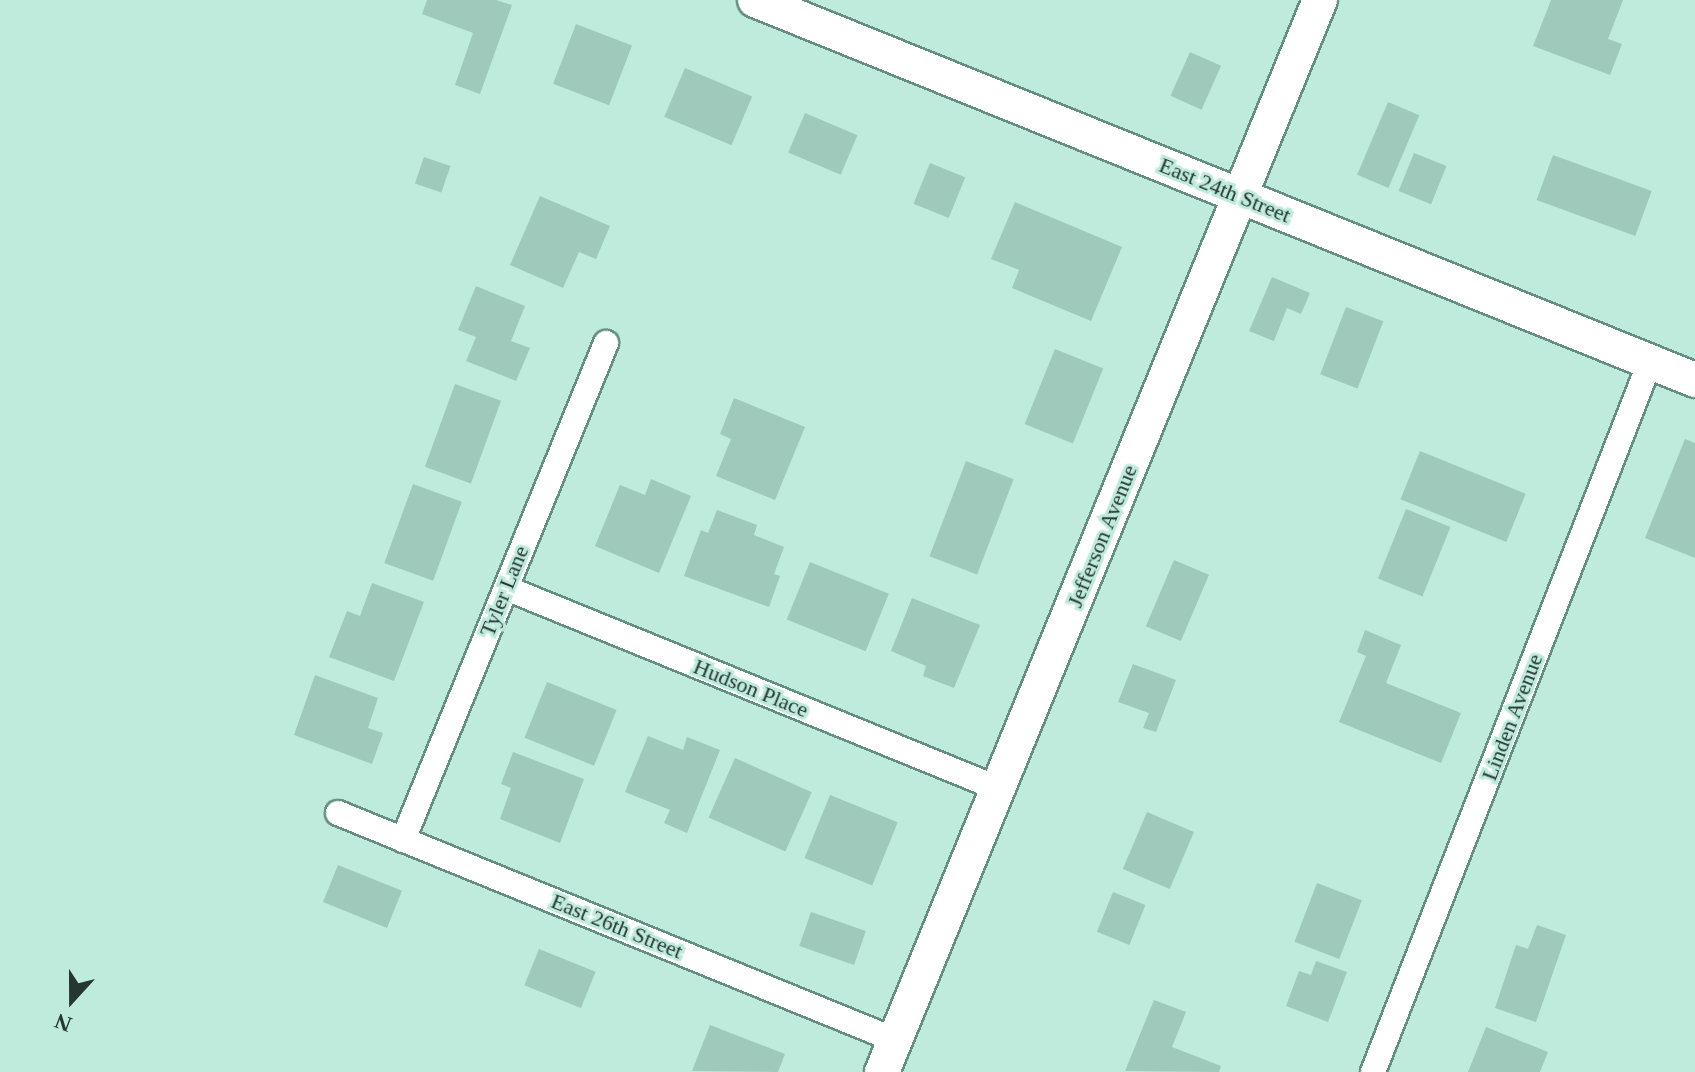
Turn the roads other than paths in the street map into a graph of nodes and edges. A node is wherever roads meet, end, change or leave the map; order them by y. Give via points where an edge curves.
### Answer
1 (755, 0) edge
2 (1320, 0) edge
3 (1242, 197) junction
4 (606, 343) dead end
5 (1650, 362) junction
6 (1695, 380) edge
7 (506, 588) junction
8 (997, 788) junction
9 (338, 813) dead end
10 (403, 840) junction
11 (895, 1040) junction
12 (882, 1072) edge
13 (1373, 1072) edge

1 - 3 main road, East 24th Street
2 - 3 main road, Jefferson Avenue
3 - 5 main road, East 24th Street
3 - 8 main road, Jefferson Avenue
4 - 7 street, Tyler Lane
5 - 6 main road, East 24th Street
5 - 13 street, Linden Avenue
7 - 8 street, Hudson Place
7 - 10 street, Tyler Lane
8 - 11 main road, Jefferson Avenue
9 - 10 street, East 26th Street
10 - 11 street, East 26th Street
11 - 12 main road, Jefferson Avenue

